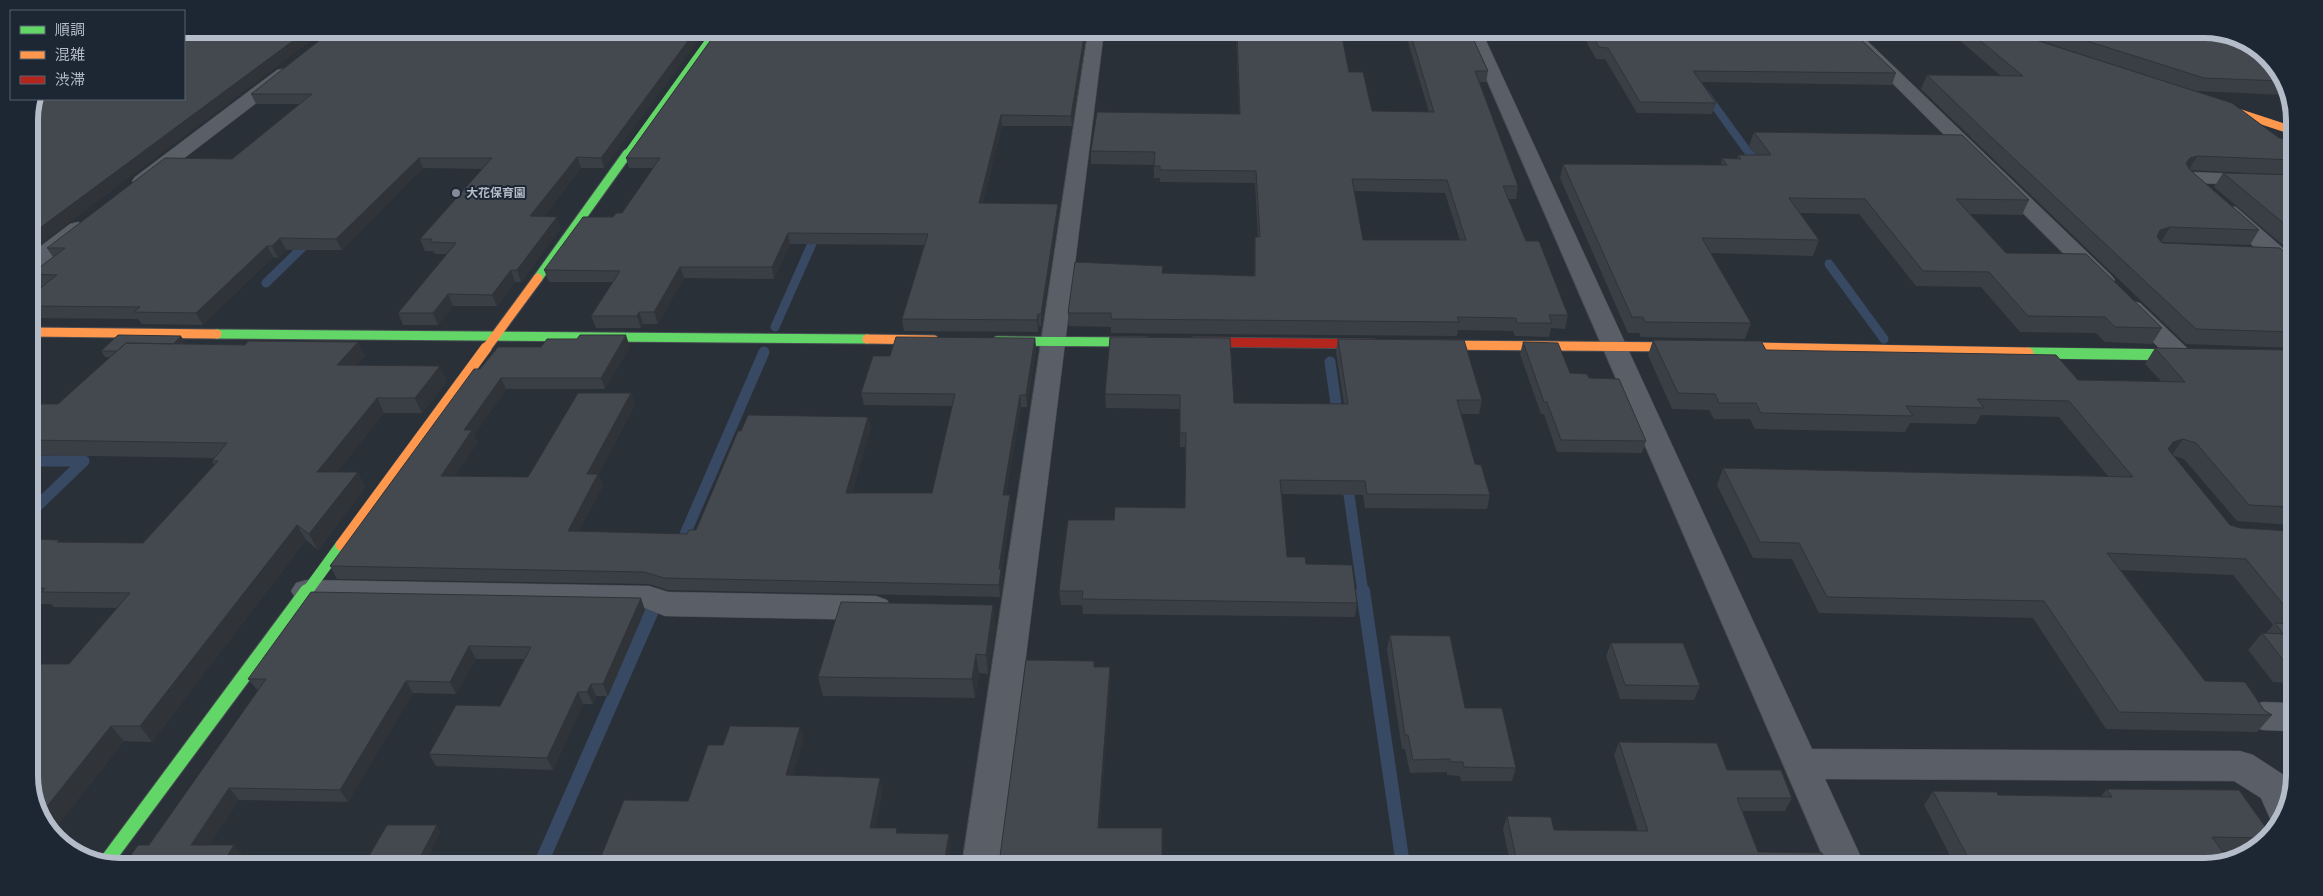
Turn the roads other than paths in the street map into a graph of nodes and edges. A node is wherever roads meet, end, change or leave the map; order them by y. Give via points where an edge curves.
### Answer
1 (711, 38) edge
2 (1095, 38) edge
3 (1477, 38) edge
4 (1855, 38) edge
5 (296, 63) edge
6 (2200, 100) edge
7 (2285, 128) edge
8 (2285, 182) edge
9 (130, 190) edge
10 (92, 219) edge
11 (2248, 254) edge
12 (2285, 258) edge
13 (38, 259) edge
14 (2285, 260) edge
15 (38, 332) edge
16 (496, 336) junction
17 (945, 340) edge
18 (985, 340) edge
19 (1054, 341) junction
20 (1160, 342) edge
21 (1180, 342) edge
22 (1383, 344) edge
23 (1413, 344) edge
24 (1615, 346) junction
25 (1695, 347) edge
26 (1715, 348) edge
27 (2188, 354) joint
28 (307, 591) junction
29 (909, 609) edge
30 (1801, 764) junction
31 (2281, 802) edge
32 (109, 857) edge
33 (981, 858) edge
34 (1842, 858) edge

1 - 16 street
2 - 19 street
3 - 24 street
4 - 27 street
5 - 9 street
6 - 7 street
8 - 12 street via 2189,178
10 - 13 street
11 - 14 street
15 - 16 street
16 - 17 street
16 - 28 street
18 - 19 street
19 - 20 street
19 - 33 street via 1002,611
21 - 22 street
23 - 24 street
24 - 25 street
24 - 30 street
26 - 27 street
28 - 29 street via 649,596 665,604
28 - 32 street
30 - 31 street via 2240,766 2276,788
30 - 34 street

